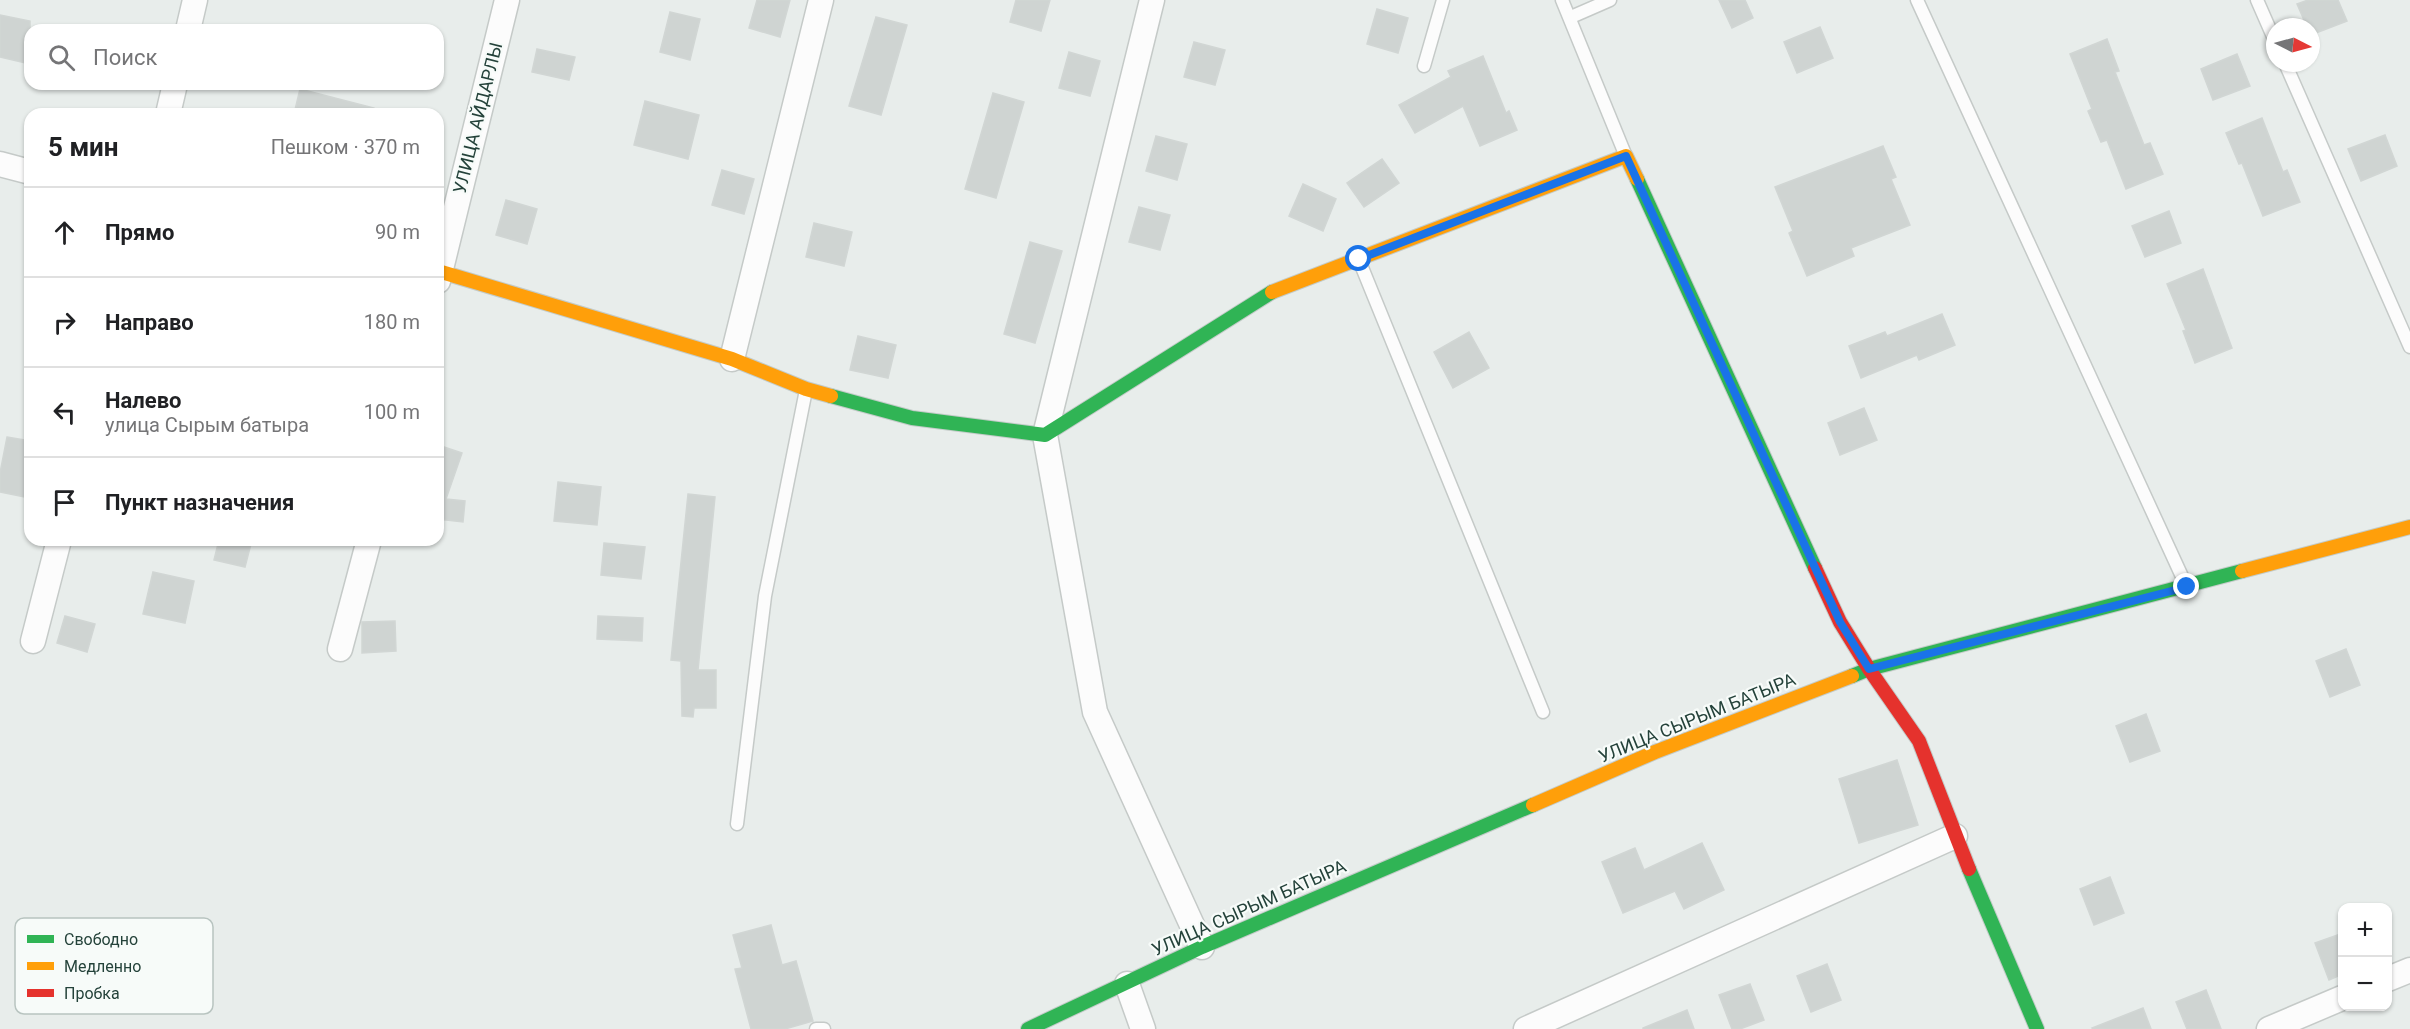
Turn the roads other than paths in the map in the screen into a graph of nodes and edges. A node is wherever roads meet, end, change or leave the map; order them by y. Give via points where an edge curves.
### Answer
1 (195, 0) edge
2 (507, 0) edge
3 (821, 0) edge
4 (1152, 0) edge
5 (1443, 0) edge
6 (1562, 0) edge
7 (1610, 0) edge
8 (1917, 0) edge
9 (2257, 0) edge
10 (1571, 17) junction
11 (2266, 20) edge
12 (189, 24) edge
13 (1424, 66) dead end
14 (2289, 72) edge
15 (174, 90) edge
16 (169, 108) edge
17 (1626, 156) junction
18 (0, 164) edge
19 (24, 170) edge
20 (444, 255) edge
21 (1359, 259) junction
22 (444, 276) edge
23 (2410, 347) edge
24 (732, 359) junction
25 (806, 389) junction
26 (1045, 435) junction
27 (2410, 527) edge
28 (57, 546) edge
29 (367, 546) edge
30 (2187, 587) junction
31 (33, 641) dead end
32 (340, 649) dead end
33 (1869, 669) junction
34 (1543, 712) dead end
35 (737, 824) dead end
36 (1955, 837) junction
37 (1202, 947) junction
38 (2410, 970) edge
39 (2392, 977) edge
40 (1127, 984) junction
41 (2338, 1000) edge
42 (816, 1029) edge
43 (824, 1029) edge
44 (1028, 1029) edge
45 (1143, 1029) edge
46 (1526, 1029) edge
47 (2037, 1029) edge
48 (2269, 1029) edge

1 - 12 street
2 - 20 street, УЛИЦА АЙДАРЛЫ
3 - 24 street
4 - 26 street
5 - 13 lane
6 - 10 lane
7 - 10 lane
8 - 30 lane
9 - 11 lane
10 - 17 lane
14 - 23 lane
15 - 16 street
17 - 21 street
17 - 33 street via 1840,622
18 - 19 street
21 - 26 street via 1274,291
21 - 34 lane
22 - 24 street
24 - 25 street
25 - 26 street via 912,418
25 - 35 lane via 765,596
26 - 37 street via 1095,712
27 - 30 street, УЛИЦА СЫРЫМ БАТЫРА
28 - 31 street
29 - 32 street
30 - 33 street, УЛИЦА СЫРЫМ БАТЫРА
33 - 36 street via 1919,741
33 - 37 street, УЛИЦА СЫРЫМ БАТЫРА via 1655,752
36 - 46 street
36 - 47 street
37 - 40 street, УЛИЦА СЫРЫМ БАТЫРА
38 - 39 street
40 - 44 street, УЛИЦА СЫРЫМ БАТЫРА
40 - 45 street
41 - 48 street
42 - 43 lane

